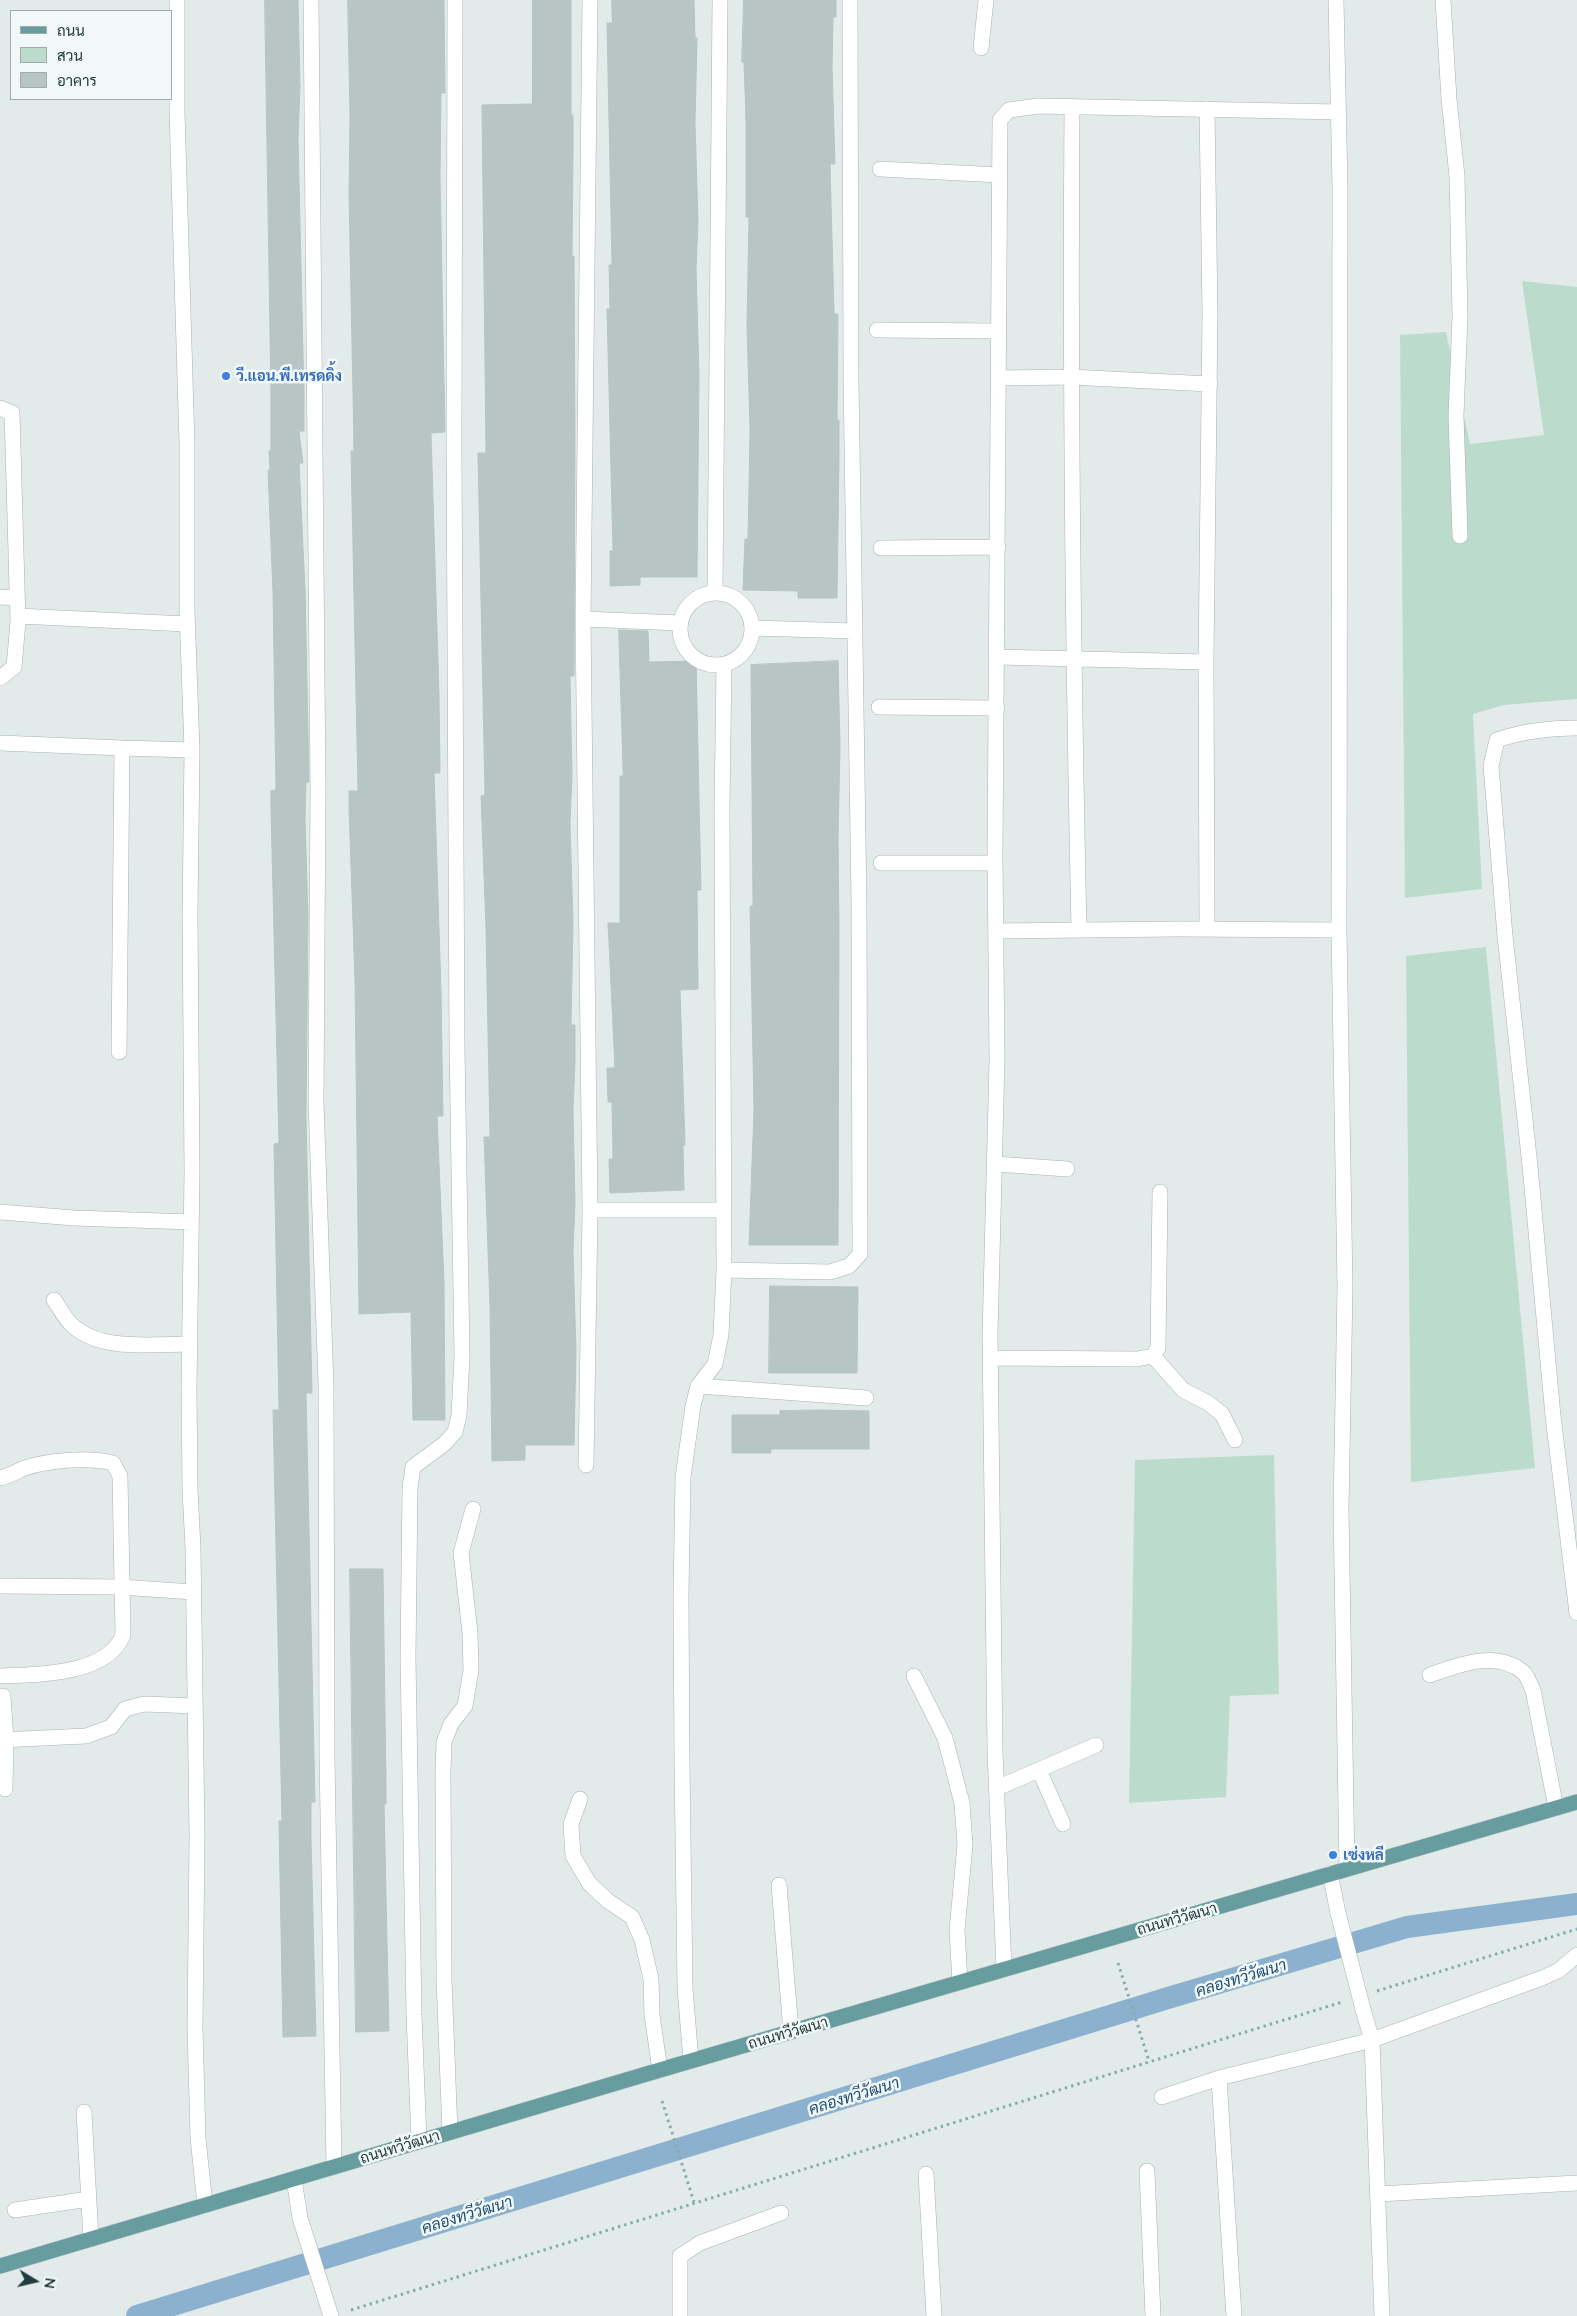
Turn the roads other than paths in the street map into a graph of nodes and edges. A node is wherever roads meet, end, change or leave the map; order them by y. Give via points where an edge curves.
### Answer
1 (177, 0) edge
2 (311, 0) edge
3 (455, 0) edge
4 (590, 0) edge
5 (720, 0) edge
6 (850, 0) edge
7 (986, 0) edge
8 (1336, 0) edge
9 (1442, 0) edge
10 (982, 48) dead end
11 (1072, 106) junction
12 (1207, 109) junction
13 (1338, 112) junction
14 (880, 169) dead end
15 (1000, 175) junction
16 (877, 330) dead end
17 (998, 331) junction
18 (999, 378) junction
19 (1070, 378) junction
20 (1210, 384) junction
21 (0, 408) edge
22 (6, 439) edge
23 (1460, 536) dead end
24 (998, 547) junction
25 (881, 548) dead end
26 (716, 592) junction
27 (0, 597) edge
28 (17, 598) junction
29 (18, 616) junction
30 (583, 619) junction
31 (680, 623) junction
32 (187, 624) junction
33 (752, 628) junction
34 (855, 631) junction
35 (997, 657) junction
36 (1073, 659) junction
37 (1206, 662) junction
38 (724, 664) junction
39 (0, 678) edge
40 (879, 707) dead end
41 (997, 708) junction
42 (1577, 728) edge
43 (0, 743) edge
44 (122, 748) junction
45 (192, 750) junction
46 (881, 863) dead end
47 (996, 863) junction
48 (1207, 929) junction
49 (1079, 930) junction
50 (1339, 930) junction
51 (996, 931) junction
52 (119, 1052) dead end
53 (995, 1164) junction
54 (1067, 1169) dead end
55 (1160, 1192) dead end
56 (590, 1210) junction
57 (724, 1210) junction
58 (0, 1212) edge
59 (191, 1222) junction
60 (724, 1270) junction
61 (54, 1300) dead end
62 (189, 1344) junction
63 (1153, 1356) junction
64 (992, 1358) junction
65 (698, 1386) junction
66 (866, 1398) dead end
67 (1235, 1440) dead end
68 (586, 1465) dead end
69 (0, 1478) edge
70 (473, 1510) dead end
71 (0, 1586) edge
72 (121, 1587) junction
73 (193, 1592) junction
74 (1577, 1613) edge
75 (1430, 1675) dead end
76 (0, 1676) edge
77 (914, 1676) dead end
78 (4, 1696) dead end
79 (196, 1706) junction
80 (3, 1740) edge
81 (1096, 1745) dead end
82 (1039, 1770) junction
83 (997, 1788) junction
84 (5, 1789) dead end
85 (580, 1800) dead end
86 (1577, 1802) edge
87 (1556, 1808) junction
88 (1063, 1824) dead end
89 (1347, 1868) junction
90 (1330, 1874) junction
91 (779, 1885) dead end
92 (1577, 1955) edge
93 (1004, 1969) junction
94 (960, 1982) junction
95 (792, 2032) junction
96 (1372, 2040) junction
97 (692, 2061) junction
98 (660, 2070) junction
99 (1219, 2078) junction
100 (1162, 2097) dead end
101 (84, 2112) dead end
102 (450, 2132) junction
103 (419, 2141) junction
104 (334, 2166) junction
105 (1147, 2171) dead end
106 (926, 2174) dead end
107 (294, 2178) junction
108 (1577, 2183) edge
109 (1378, 2194) junction
110 (89, 2199) junction
111 (205, 2205) junction
112 (15, 2210) dead end
113 (780, 2213) dead end
114 (91, 2239) junction
115 (0, 2266) edge
116 (330, 2314) edge
117 (680, 2316) edge
118 (934, 2316) edge
119 (1153, 2316) edge
120 (1234, 2316) edge
121 (1382, 2316) edge

1 - 32 street via 187,445
2 - 104 street via 318,782 316,1102 326,1385
3 - 103 street via 457,1046 462,1357 455,1432 413,1468 410,1488 408,1657
4 - 30 street
5 - 26 street
6 - 34 street
7 - 10 street
8 - 13 street
9 - 23 street via 1457,176 1460,316 1456,416
11 - 12 street
11 - 15 street via 1009,110 1000,120
11 - 19 street
12 - 13 street
12 - 20 street
13 - 50 street
14 - 15 street
15 - 17 street
16 - 17 street
17 - 18 street
18 - 19 street
18 - 24 street
19 - 20 street
19 - 36 street
20 - 37 street
21 - 22 street via 12,413
22 - 28 street
24 - 25 street
24 - 35 street
26 - 31 street via 703,594 692,601
26 - 33 street via 741,602 749,614
27 - 28 street
28 - 29 street
29 - 32 street
29 - 39 street via 14,667
30 - 31 street
30 - 56 street
31 - 38 street via 686,650 697,660
32 - 45 street
33 - 34 street
33 - 38 street via 744,651 735,660
34 - 60 street via 860,1254 849,1266 830,1272
35 - 36 street
35 - 41 street
36 - 37 street
36 - 49 street
37 - 48 street
38 - 57 street
40 - 41 street
41 - 47 street
42 - 74 street via 1514,734 1497,740 1491,766 1553,1416
43 - 44 street
44 - 45 street
44 - 52 street
45 - 59 street
46 - 47 street
47 - 51 street
48 - 49 street
48 - 50 street
49 - 51 street
50 - 89 street via 1345,1288 1341,1510
51 - 53 street via 998,1060
53 - 54 street
53 - 64 street
55 - 63 street via 1158,1348
56 - 57 street
56 - 68 street
57 - 60 street
58 - 59 street
59 - 62 street
60 - 65 street via 722,1335 715,1364
61 - 62 street via 72,1326 89,1336 116,1344
62 - 73 street
63 - 64 street via 1137,1359
63 - 67 street via 1183,1390 1222,1414
64 - 83 street
65 - 66 street
65 - 97 street via 684,1477 680,1596 685,1988
69 - 72 street via 57,1462 98,1460 113,1463 120,1476
70 - 102 street via 461,1553 471,1670 465,1706 451,1724 444,1742 444,1979
71 - 72 street
72 - 73 street
72 - 76 street via 123,1635 120,1645 106,1655 70,1670
73 - 79 street
75 - 87 street via 1463,1663 1481,1661 1501,1662 1524,1673 1533,1690
77 - 94 street via 945,1738 962,1803 965,1845 956,1930
78 - 80 street
79 - 80 street via 144,1704 125,1709 111,1727 86,1736
79 - 111 street via 196,2074
80 - 84 street
81 - 82 street
82 - 83 street
82 - 88 street
83 - 93 street
85 - 98 street via 571,1824 573,1856 589,1883 632,1917 642,1940 651,1979 652,2015
86 - 87 main road, ถนนทวีวัฒนา
87 - 89 main road, ถนนทวีวัฒนา
89 - 90 main road, ถนนทวีวัฒนา
90 - 93 main road, ถนนทวีวัฒนา
90 - 96 street, bridge
91 - 95 street
92 - 96 street via 1558,1971 1542,1978
93 - 94 main road, ถนนทวีวัฒนา
94 - 95 main road, ถนนทวีวัฒนา
95 - 97 main road, ถนนทวีวัฒนา
96 - 99 street
96 - 109 street
97 - 98 main road, ถนนทวีวัฒนา
98 - 102 main road, ถนนทวีวัฒนา
99 - 100 street
99 - 120 street
101 - 110 street
102 - 103 main road, ถนนทวีวัฒนา
103 - 104 main road, ถนนทวีวัฒนา
104 - 107 main road, ถนนทวีวัฒนา
105 - 119 street
106 - 118 street
107 - 111 main road, ถนนทวีวัฒนา
107 - 116 street via 300,2218
108 - 109 street
109 - 121 street
110 - 112 street
110 - 114 street
111 - 114 main road, ถนนทวีวัฒนา
113 - 117 street via 700,2243 680,2256
114 - 115 main road, ถนนทวีวัฒนา

